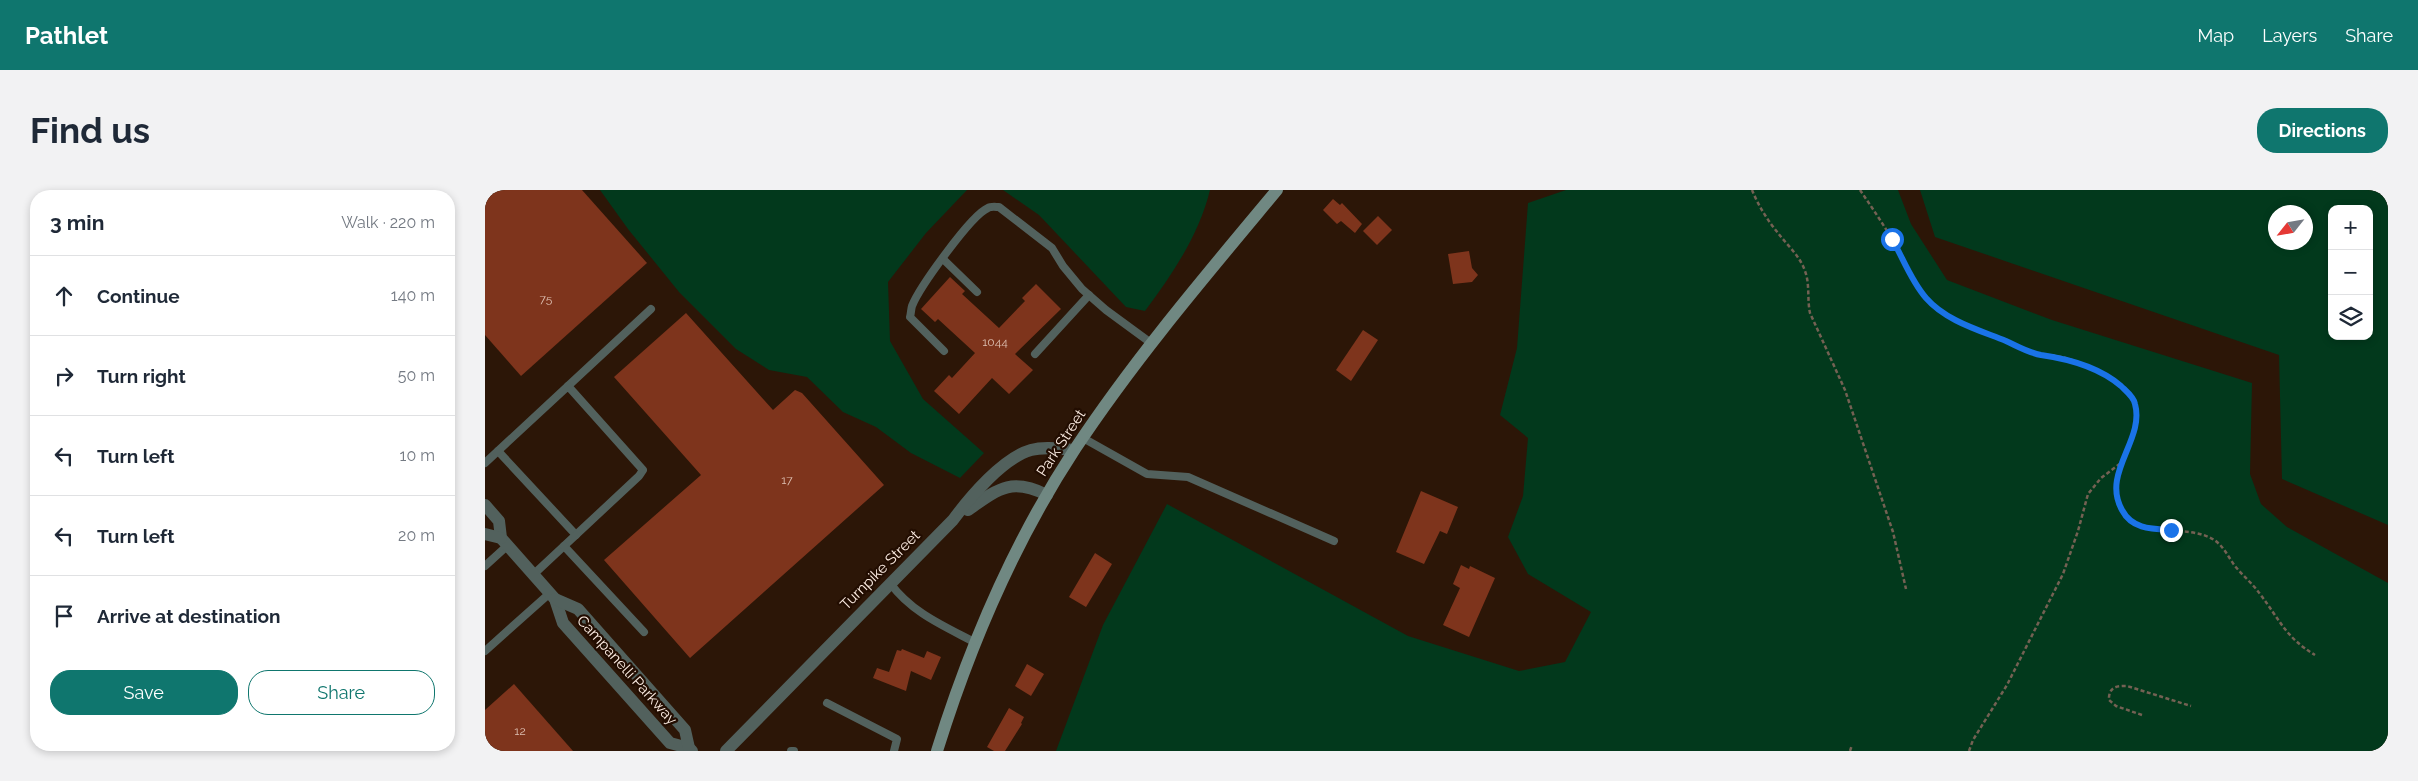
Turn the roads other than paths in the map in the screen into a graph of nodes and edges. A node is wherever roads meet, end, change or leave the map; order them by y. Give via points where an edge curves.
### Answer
1 (1277, 190) edge
2 (943, 259) junction
3 (977, 292) dead end
4 (1089, 296) junction
5 (651, 309) dead end
6 (1151, 343) junction
7 (944, 351) dead end
8 (1035, 354) dead end
9 (567, 386) junction
10 (1083, 438) junction
11 (1074, 450) junction
12 (498, 451) junction
13 (485, 463) edge
14 (1047, 495) junction
15 (485, 505) edge
16 (953, 520) junction
17 (485, 534) edge
18 (576, 535) junction
19 (1334, 541) dead end
20 (504, 542) junction
21 (564, 546) junction
22 (485, 566) edge
23 (533, 574) junction
24 (890, 583) junction
25 (553, 596) junction
26 (644, 632) dead end
27 (976, 643) junction
28 (485, 651) edge
29 (827, 703) dead end
30 (690, 750) edge
31 (727, 751) edge
32 (894, 751) edge
33 (937, 751) edge

1 - 6 main road, Park Street
2 - 3 lane
2 - 4 lane via 977,216 989,207 999,207 1052,248
2 - 7 lane via 921,289 910,317
4 - 6 lane
4 - 8 lane
5 - 9 lane
6 - 10 main road, Park Street
9 - 12 lane
9 - 18 lane via 643,470
10 - 11 main road, Park Street
10 - 19 lane via 1147,474 1188,477
11 - 14 main road, Park Street
11 - 16 street, Turnpike Street via 1032,449 1019,456 988,481
12 - 13 lane
12 - 18 lane
14 - 16 street via 1019,484 1007,486
14 - 27 main road, Park Street via 1003,577
15 - 20 street, Campanelli Parkway via 499,520
16 - 24 street, Turnpike Street
17 - 20 street
18 - 21 lane
20 - 22 lane
20 - 23 street, Campanelli Parkway
21 - 23 lane
21 - 26 lane
23 - 25 street, Campanelli Parkway
24 - 27 lane via 926,618
24 - 31 street, Turnpike Street
25 - 28 lane
25 - 30 street, Campanelli Parkway via 578,609 685,730
25 - 30 street, Campanelli Parkway via 563,623 664,736 671,743
27 - 33 main road, Park Street
29 - 32 lane via 897,740

